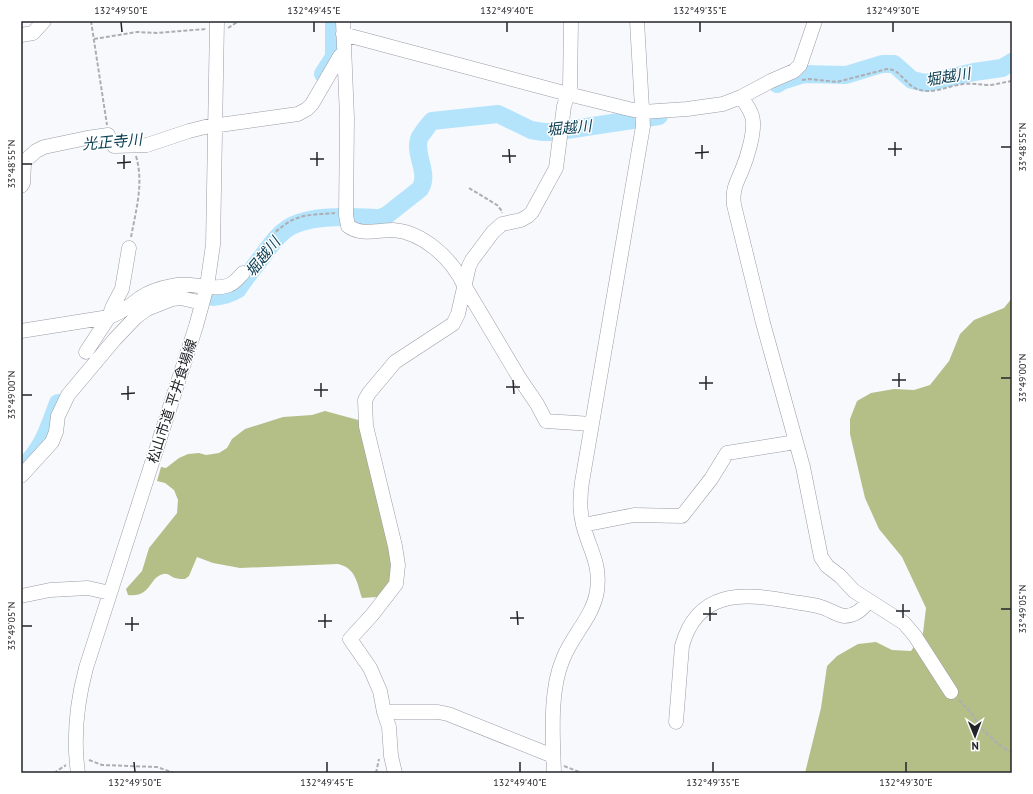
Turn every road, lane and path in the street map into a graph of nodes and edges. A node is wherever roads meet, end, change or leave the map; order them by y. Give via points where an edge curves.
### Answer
1 (44, 21) edge
2 (91, 21) edge
3 (239, 21) edge
4 (571, 21) edge
5 (637, 21) edge
6 (815, 21) edge
7 (217, 25) edge
8 (343, 28) edge
9 (21, 35) edge
10 (94, 39) junction
11 (344, 53) junction
12 (1012, 81) edge
13 (796, 82) dead end
14 (568, 94) junction
15 (743, 100) junction
16 (643, 118) junction
17 (215, 126) junction
18 (110, 139) junction
19 (131, 145) junction
20 (21, 186) edge
21 (469, 188) dead end
22 (346, 216) junction
23 (502, 224) junction
24 (129, 248) joint
25 (243, 273) joint
26 (464, 285) junction
27 (207, 286) junction
28 (202, 303) junction
29 (109, 331) junction
30 (21, 332) edge
31 (86, 352) dead end
32 (592, 424) junction
33 (796, 442) junction
34 (21, 476) edge
35 (583, 525) junction
36 (110, 593) junction
37 (21, 596) edge
38 (869, 601) junction
39 (952, 692) joint
40 (384, 712) junction
41 (676, 722) dead end
42 (1012, 752) edge
43 (76, 759) junction
44 (554, 764) edge
45 (78, 773) edge
46 (174, 773) edge
47 (395, 773) edge
48 (582, 773) edge

1 - 9 street via 33,32
2 - 10 path
3 - 7 path via 230,28
4 - 14 street
5 - 16 street
6 - 15 street via 797,69 771,81
7 - 10 path via 157,33 137,32
7 - 17 street, 松山市道 平井食場線
8 - 11 street
8 - 14 street
10 - 18 path
11 - 17 street via 307,109 298,114
11 - 22 street via 347,118
12 - 13 path via 964,84 939,91 928,91 917,89 887,68 842,81 809,79
14 - 16 street via 628,109
14 - 23 street via 564,106 556,168 532,212 521,220
15 - 16 street
15 - 33 street via 753,122 752,134 734,189 734,201 763,323
16 - 32 street
17 - 19 street via 188,131 147,145
17 - 27 street, 松山市道 平井食場線 via 213,245
18 - 19 street via 114,146
18 - 20 street via 87,138 36,151 24,164
19 - 24 path via 138,162 139,193
21 - 23 path via 497,205 502,211
22 - 25 path via 304,216 286,223 277,229
22 - 26 street via 348,226 358,231 394,230 415,236 439,251 458,272
23 - 26 street via 472,260
24 - 29 street via 122,289 113,306
25 - 27 street via 231,284 222,287
26 - 32 street via 546,421
26 - 40 street via 458,314 453,324 395,362 365,400 366,426 398,565 396,584 350,639 377,681
27 - 28 street, 松山市道 平井食場線
27 - 29 street via 173,285 142,297 122,312
28 - 29 street via 181,298 172,299 147,309
28 - 36 street, 松山市道 平井食場線
29 - 30 street
29 - 31 street
29 - 34 street via 68,395 58,416 52,442
32 - 35 street via 582,482 580,512
33 - 35 street via 727,453 711,479 682,516 634,515
33 - 38 street via 821,557 854,591
35 - 44 street via 596,561 597,588 588,617 562,660 556,681
36 - 37 street via 88,588 50,590
36 - 43 street, 松山市道 平井食場線 via 80,691
38 - 39 street via 904,623
38 - 41 street via 859,612 843,616 820,607 764,596 733,596 721,599 697,617 683,641
39 - 42 path via 981,728
40 - 44 street via 448,714
40 - 47 street via 389,727
43 - 45 street, 松山市道 平井食場線
43 - 46 path via 102,764 157,767
44 - 48 path

